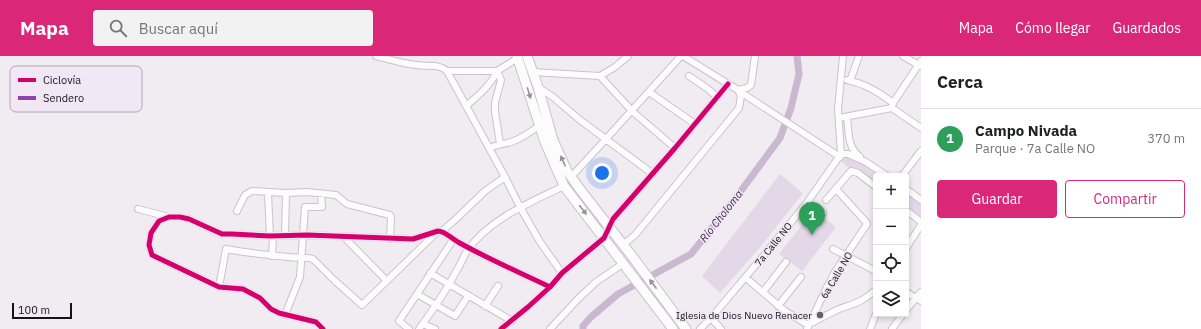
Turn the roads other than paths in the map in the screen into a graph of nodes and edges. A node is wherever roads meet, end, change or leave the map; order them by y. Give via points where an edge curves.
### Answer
1 (376, 56) edge
2 (628, 56) edge
3 (682, 56) edge
4 (755, 56) edge
5 (843, 56) edge
6 (859, 56) edge
7 (903, 56) edge
8 (521, 57) edge
9 (920, 64) edge
10 (447, 71) junction
11 (497, 71) junction
12 (532, 72) junction
13 (600, 76) junction
14 (688, 76) dead end
15 (842, 80) junction
16 (850, 81) junction
17 (728, 84) junction
18 (538, 87) junction
19 (738, 90) junction
20 (649, 92) junction
21 (717, 97) junction
22 (466, 106) junction
23 (892, 106) junction
24 (632, 110) junction
25 (847, 117) junction
26 (839, 118) junction
27 (695, 124) junction
28 (539, 126) junction
29 (921, 128) edge
30 (606, 139) junction
31 (500, 144) junction
32 (489, 148) junction
33 (675, 148) junction
34 (921, 152) edge
35 (840, 155) junction
36 (866, 162) junction
37 (882, 173) edge
38 (904, 173) edge
39 (653, 174) junction
40 (505, 177) junction
41 (572, 177) junction
42 (873, 185) edge
43 (564, 186) junction
44 (836, 189) junction
45 (909, 191) edge
46 (268, 193) junction
47 (286, 193) junction
48 (321, 194) junction
49 (826, 200) dead end
50 (921, 200) edge
51 (806, 204) junction
52 (520, 207) junction
53 (138, 209) dead end
54 (237, 211) dead end
55 (909, 212) edge
56 (823, 213) dead end
57 (170, 217) junction
58 (921, 222) edge
59 (921, 225) edge
60 (609, 228) junction
61 (440, 231) junction
62 (285, 235) junction
63 (303, 235) junction
64 (272, 236) junction
65 (343, 236) junction
66 (604, 238) junction
67 (390, 239) junction
68 (453, 240) junction
69 (623, 245) junction
70 (908, 245) edge
71 (469, 248) junction
72 (834, 249) dead end
73 (846, 255) junction
74 (272, 256) junction
75 (302, 258) junction
76 (786, 262) dead end
77 (625, 265) junction
78 (873, 270) edge
79 (562, 273) junction
80 (430, 274) junction
81 (801, 277) dead end
82 (746, 278) junction
83 (386, 280) junction
84 (449, 284) junction
85 (498, 286) dead end
86 (550, 286) junction
87 (219, 287) junction
88 (763, 292) junction
89 (873, 292) dead end
90 (921, 292) edge
91 (417, 294) junction
92 (909, 294) edge
93 (468, 296) junction
94 (918, 300) edge
95 (436, 305) junction
96 (485, 306) junction
97 (778, 306) junction
98 (909, 308) edge
99 (285, 315) junction
100 (875, 317) edge
101 (901, 317) edge
102 (711, 318) junction
103 (512, 321) junction
104 (421, 326) edge
105 (807, 328) edge
106 (323, 329) edge
107 (409, 329) edge
108 (435, 329) edge
109 (501, 329) edge
110 (550, 329) edge
111 (672, 329) edge
112 (686, 329) edge
113 (700, 329) edge
114 (721, 329) edge
115 (870, 329) edge
116 (892, 329) edge

1 - 10 street via 418,66 432,65
2 - 13 street
3 - 17 street
3 - 20 street
4 - 19 street via 751,85
5 - 15 street
6 - 16 street
7 - 9 street
8 - 11 street
8 - 12 highway
8 -> 28 highway
9 - 23 street
10 - 11 street
10 - 22 street
11 - 22 street via 478,96
11 - 31 street via 501,80 495,104
12 - 13 street
12 - 18 highway
13 - 24 street
14 - 21 street
15 - 16 street
15 - 26 street
16 - 23 street via 858,82 881,94
17 - 19 street
17 - 21 street
18 - 30 street
41 -> 18 highway via 553,140
19 - 35 street
19 - 69 street via 742,96 738,108 635,235
20 - 24 street
20 - 27 street
21 - 27 street
22 - 32 street
23 - 25 street
23 - 29 street
24 - 30 street
24 - 33 street
25 - 26 street
25 - 36 street via 850,146
26 - 35 street
27 - 33 street
28 - 31 street via 520,138
28 - 43 highway
30 - 39 street
30 - 41 street
31 - 32 street
32 - 40 street
33 - 39 street
34 - 38 street
35 - 36 street via 848,154
35 - 51 street, 7a Calle NO
36 - 37 street
39 - 60 street via 612,219
40 - 52 street
40 - 61 street via 485,191
41 - 60 highway
42 - 44 street via 852,171
43 - 52 street
43 -> 66 highway
44 - 49 street
44 - 73 street, 6a Calle NO via 866,222 866,226
45 - 50 street
46 - 47 street
46 - 54 street via 252,191 245,195
46 - 64 street
47 - 48 street
47 - 62 street
48 - 63 street via 322,207 305,208
48 - 67 street via 336,196 347,204 390,215
51 - 56 street
51 - 82 street, 7a Calle NO
52 - 71 street via 496,223
52 - 79 street
53 - 57 street
55 - 58 street
57 - 64 street via 189,219 222,234
57 - 87 street via 159,221 151,233 149,245 152,254
59 - 70 street
60 - 66 street
60 - 69 highway
61 - 67 street via 413,239
61 - 68 street
61 - 83 street
62 - 63 street
62 - 64 street
63 - 65 street
63 - 75 street
64 - 74 street
65 - 67 street
65 - 83 street
66 - 77 highway
66 - 79 street
68 - 71 street
68 - 80 street
112 -> 69 highway
71 - 84 street
71 - 86 street
72 - 73 street
73 - 78 street
73 - 105 street, 6a Calle NO
74 - 75 street
74 - 87 street via 226,249
75 - 83 street via 313,259 362,305
75 - 99 street via 300,277
76 - 88 street
77 - 110 street via 596,282
77 - 111 highway
79 - 86 street
80 - 84 street
80 - 91 street
81 - 97 street
82 - 88 street
82 - 102 street, 7a Calle NO
84 - 93 street
84 - 95 street
85 - 96 street
86 - 103 street
87 - 99 street via 243,289 260,298 270,309
88 - 97 street
89 - 105 street via 868,298 840,309
90 - 94 street
91 - 95 street
91 - 107 street via 399,321
92 - 94 street
93 - 95 street via 455,316
93 - 96 street
94 - 98 street
95 - 104 street
96 - 103 street
97 - 105 street
99 - 106 street via 316,322
100 - 115 street
101 - 116 street
102 - 113 street, 7a Calle NO
102 - 114 street
103 - 109 street
104 - 108 street

